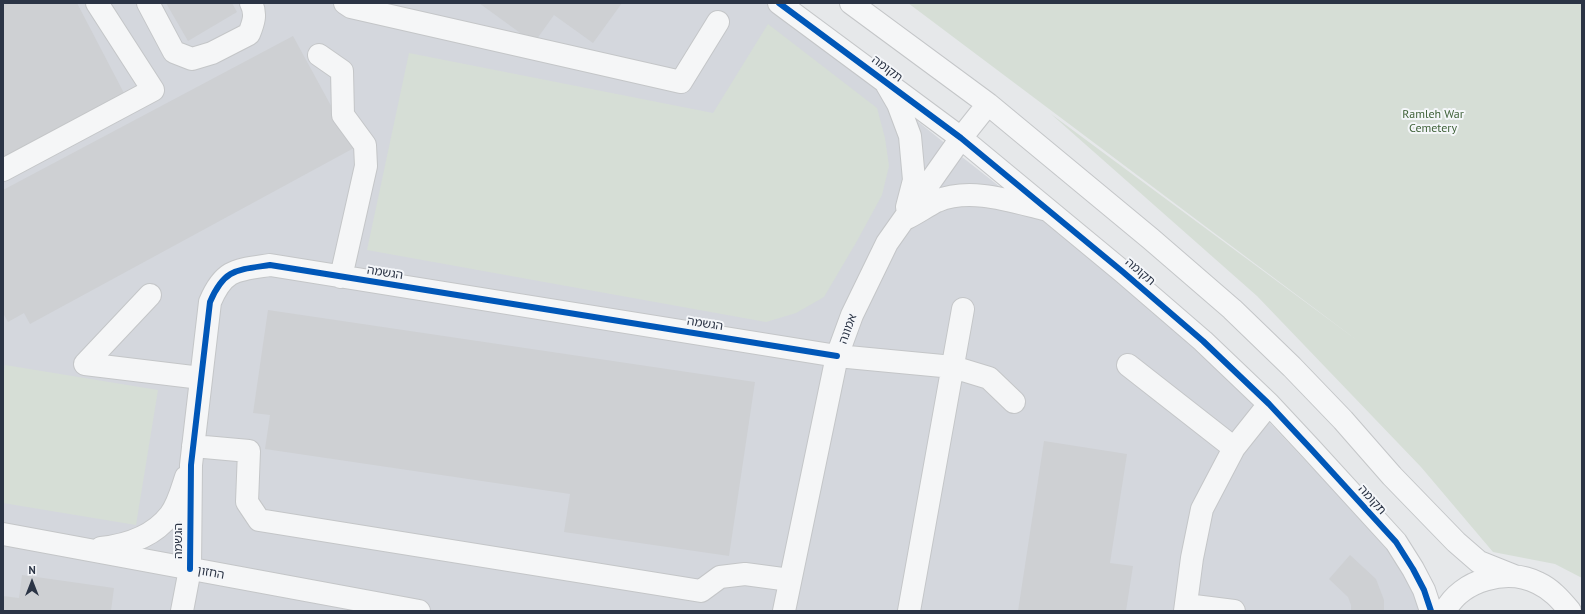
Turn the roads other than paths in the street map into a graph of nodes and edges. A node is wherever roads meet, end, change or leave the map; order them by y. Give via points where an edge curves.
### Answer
1 (97, 3) edge
2 (148, 3) edge
3 (251, 3) edge
4 (345, 3) edge
5 (779, 3) edge
6 (851, 3) edge
7 (718, 22) dead end
8 (319, 55) dead end
9 (885, 81) junction
10 (988, 104) junction
11 (961, 138) junction
12 (3, 170) edge
13 (1049, 211) junction
14 (903, 221) junction
15 (341, 277) junction
16 (150, 295) dead end
17 (963, 309) dead end
18 (837, 356) junction
19 (1128, 365) dead end
20 (953, 367) junction
21 (201, 378) junction
22 (1014, 402) dead end
23 (1269, 404) junction
24 (1234, 448) junction
25 (192, 455) junction
26 (3, 534) edge
27 (86, 550) junction
28 (190, 569) junction
29 (1514, 576) junction
30 (790, 580) junction
31 (1186, 608) edge
32 (394, 609) edge
33 (182, 611) edge
34 (419, 611) edge
35 (784, 611) edge
36 (909, 611) edge
37 (1234, 611) edge
38 (1431, 611) edge
39 (1445, 611) edge
40 (1570, 611) edge

1 - 12 street via 154,90
2 - 3 street via 174,52 192,59 212,54 249,34 254,20 254,8
4 - 7 street via 351,7 681,82
5 - 9 street, תקומה
6 - 10 street
8 - 15 street via 342,71 343,115 365,145 366,166
9 - 11 street, תקומה
9 - 14 street via 898,104 910,136 914,180
10 - 11 street, אמונה
10 - 29 street via 1232,309 1338,414 1397,481 1456,542 1479,562
11 - 13 street, תקומה
11 - 14 street, אמונה
13 - 14 street via 988,195 963,195 938,201
13 - 23 street, תקומה via 1203,341
14 - 18 street, אמונה via 887,243 868,281
15 - 18 street, הגשמה
15 - 21 street, הגשמה via 270,265 229,274 217,287 210,302
16 - 21 street via 85,364
17 - 20 street
18 - 20 street, הגשמה
18 - 30 street, אמונה
19 - 24 street
20 - 22 street, הגשמה via 989,378
20 - 36 street
21 - 25 street, הגשמה
23 - 24 street
23 - 38 street, תקומה via 1396,542 1414,568
24 - 31 street via 1202,509 1192,558
25 - 27 street via 171,514 159,527 141,539 120,546
25 - 28 street, הגשמה
25 - 30 street via 249,451 247,502 259,520 701,591 720,577 745,574
26 - 27 street, החזון
27 - 28 street, החזון
28 - 32 street, החזון
28 - 33 street, הגשמה
29 - 39 street via 1489,578 1466,588
29 - 40 street via 1537,582 1556,595
30 - 35 street, אמונה
31 - 37 street
32 - 34 street, החזון

